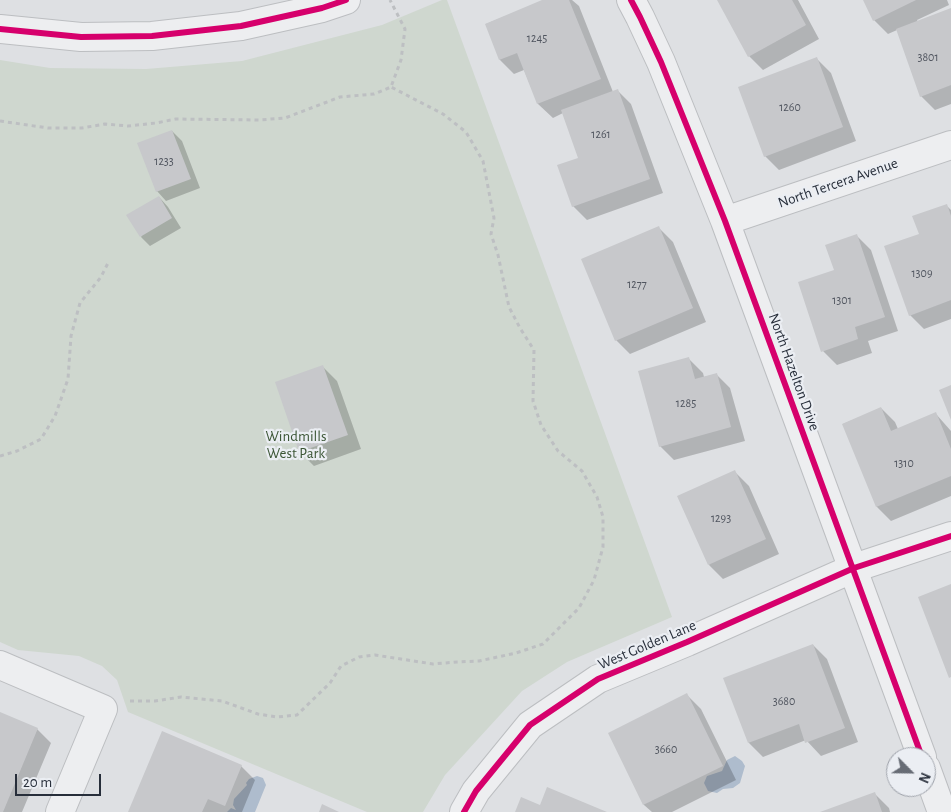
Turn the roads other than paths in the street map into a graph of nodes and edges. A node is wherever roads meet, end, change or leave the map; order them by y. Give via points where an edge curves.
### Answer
1 (346, 0) edge
2 (630, 0) edge
3 (0, 29) edge
4 (951, 145) edge
5 (725, 221) junction
6 (951, 536) edge
7 (854, 568) junction
8 (0, 664) edge
9 (918, 747) edge
10 (936, 796) edge
11 (60, 812) edge
12 (464, 812) edge
13 (942, 812) edge

1 - 3 street via 241,26 152,36 81,37
2 - 5 street, North Hazelton Drive via 661,62
4 - 5 street, North Tercera Avenue
5 - 7 street, North Hazelton Drive
6 - 7 street, West Golden Lane
7 - 9 street, North Hazelton Drive
7 - 12 street, West Golden Lane via 598,679 530,725 476,792
8 - 11 street via 103,709
10 - 13 street

